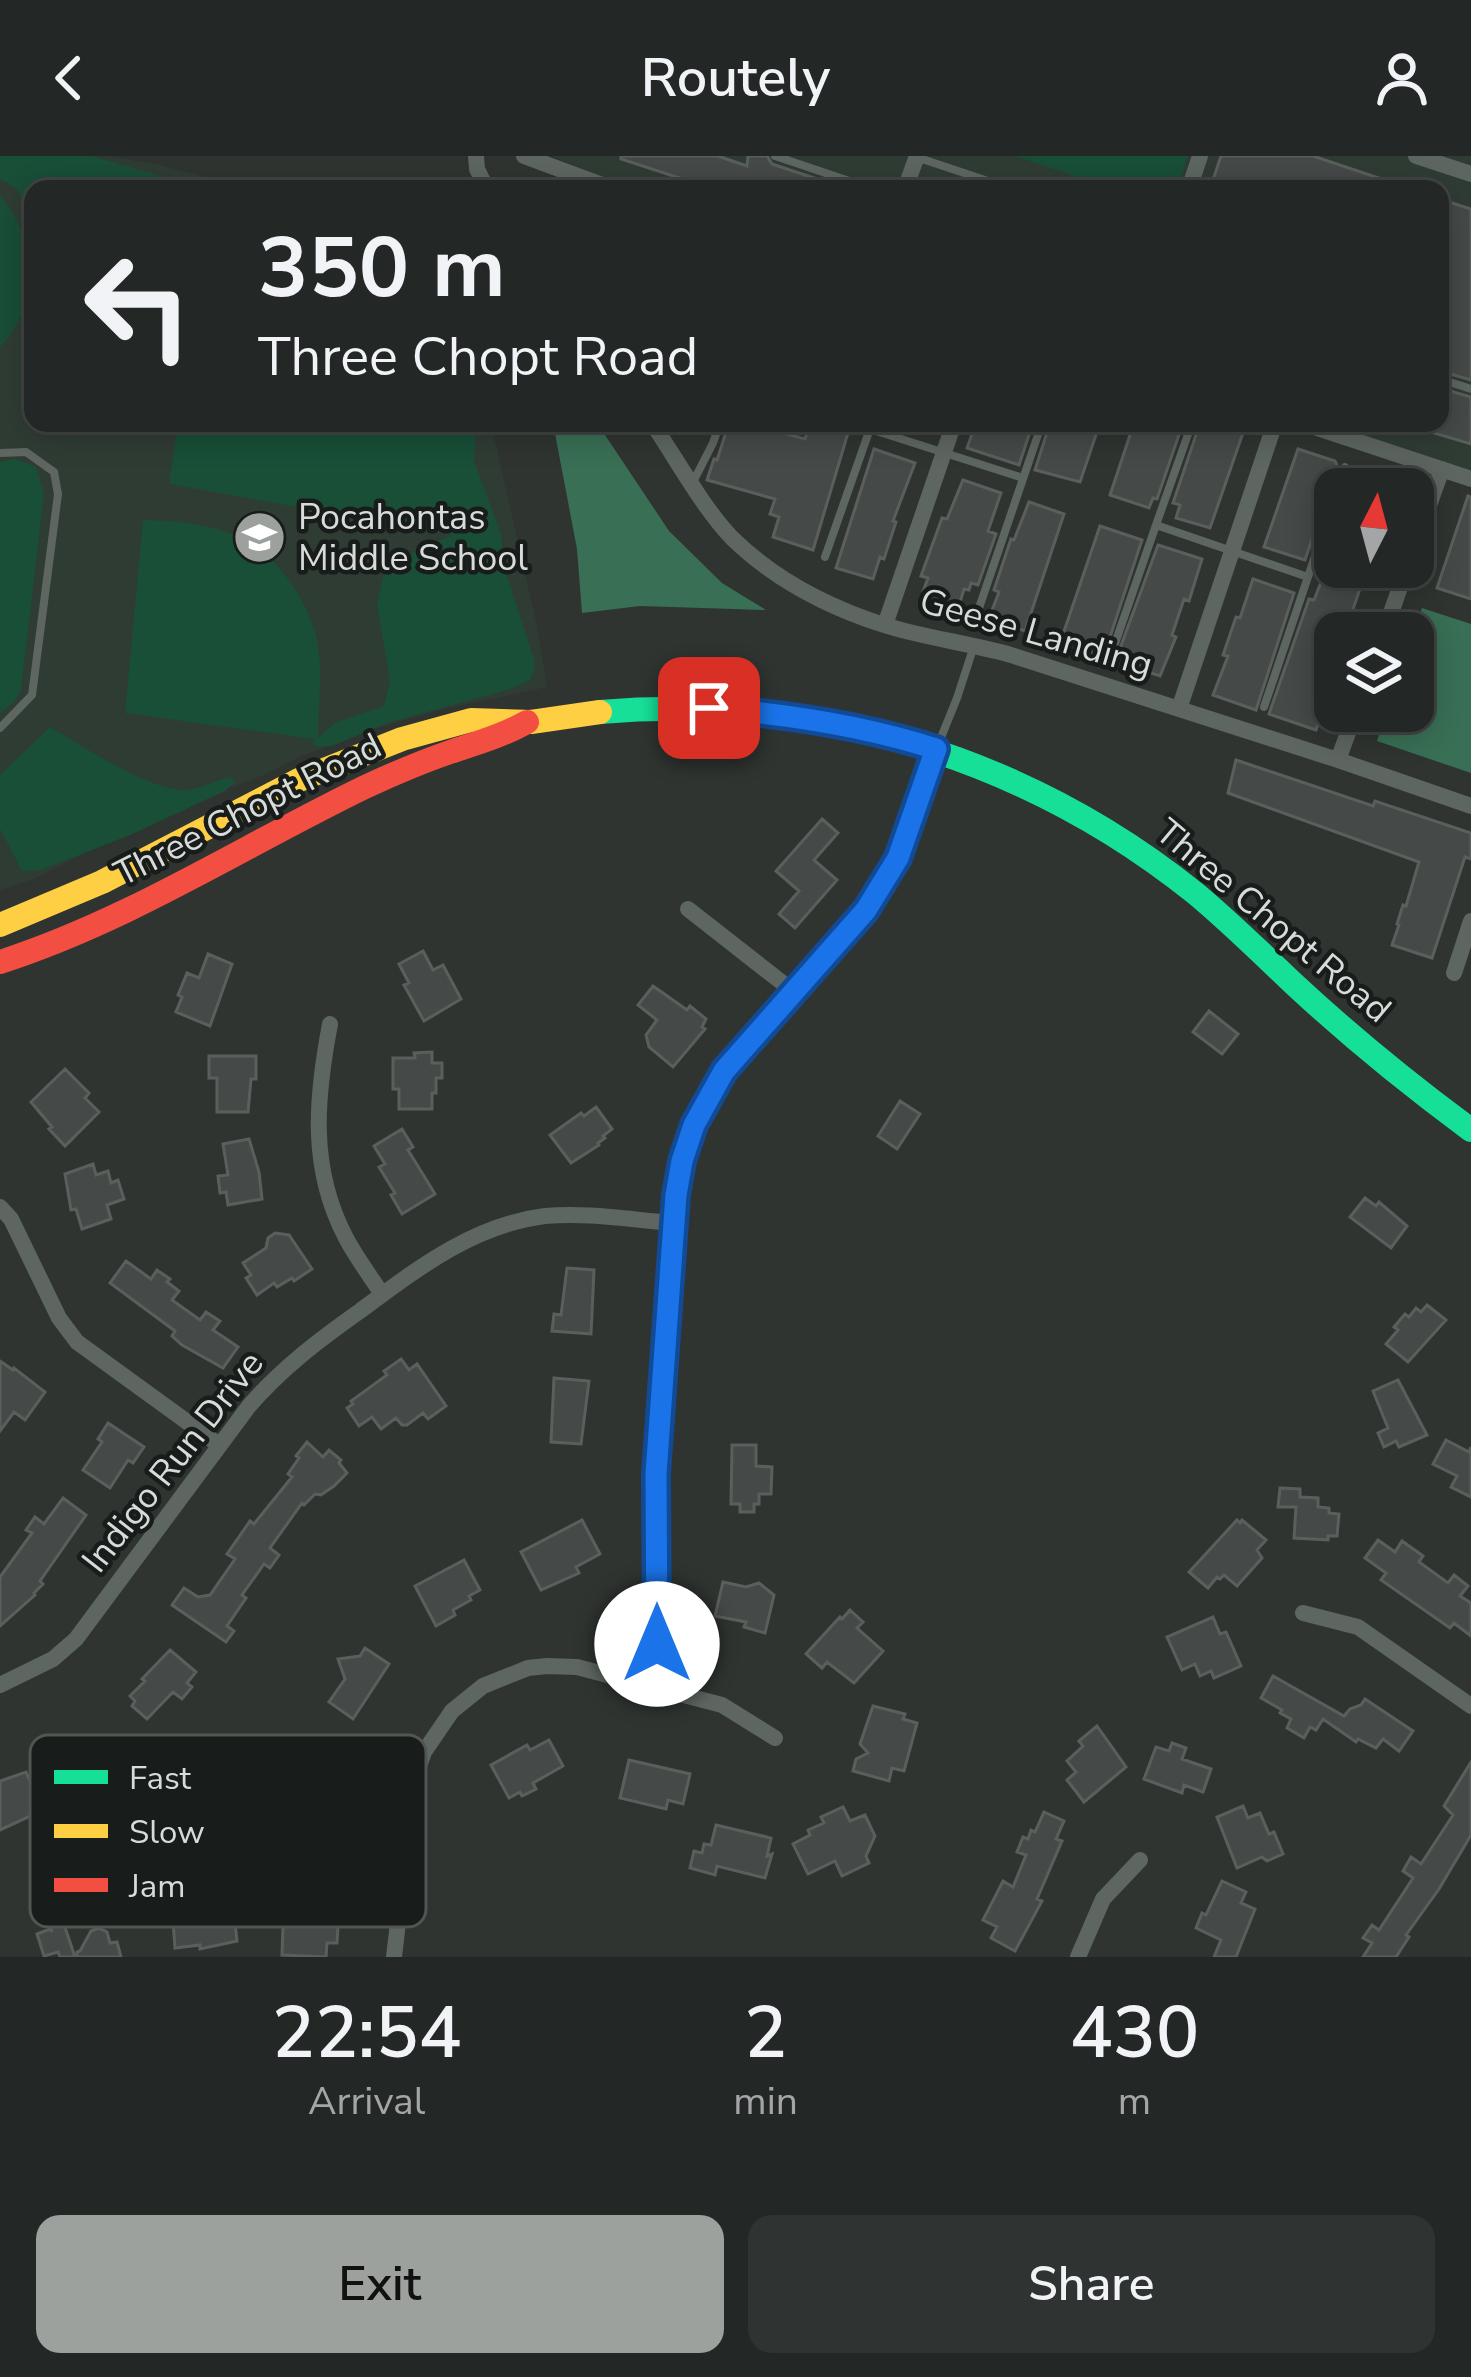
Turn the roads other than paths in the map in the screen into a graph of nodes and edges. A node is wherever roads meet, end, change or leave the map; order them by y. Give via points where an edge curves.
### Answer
1 (524, 156) edge
2 (775, 156) edge
3 (915, 156) edge
4 (1415, 156) edge
5 (1471, 175) edge
6 (589, 180) edge
7 (846, 180) edge
8 (986, 180) edge
9 (1462, 376) dead end
10 (1449, 379) edge
11 (658, 432) edge
12 (717, 432) edge
13 (869, 432) edge
14 (888, 432) edge
15 (951, 432) edge
16 (1039, 432) edge
17 (1189, 432) edge
18 (1272, 432) edge
19 (1329, 432) edge
20 (944, 452) junction
21 (0, 453) edge
22 (1442, 469) junction
23 (1023, 478) junction
24 (1471, 479) edge
25 (692, 483) junction
26 (1434, 491) edge
27 (1156, 525) junction
28 (1232, 551) junction
29 (825, 556) dead end
30 (1314, 559) edge
31 (1308, 577) junction
32 (979, 608) dead end
33 (885, 625) junction
34 (974, 645) junction
35 (1111, 655) dead end
36 (1264, 707) dead end
37 (1179, 709) junction
38 (527, 722) junction
39 (0, 728) edge
40 (1348, 732) edge
41 (936, 749) junction
42 (1338, 760) junction
43 (1471, 806) edge
44 (688, 909) dead end
45 (1471, 921) edge
46 (0, 924) edge
47 (7, 960) edge
48 (1454, 973) dead end
49 (794, 992) junction
50 (330, 1024) dead end
51 (1471, 1130) edge
52 (0, 1207) edge
53 (674, 1223) junction
54 (382, 1294) junction
55 (219, 1445) junction
56 (1303, 1613) dead end
57 (0, 1685) edge
58 (657, 1687) junction
59 (1471, 1706) edge
60 (776, 1738) dead end
61 (426, 1748) edge
62 (1140, 1860) dead end
63 (398, 1927) edge
64 (394, 1957) edge
65 (1078, 1957) edge

1 - 6 street
2 - 7 lane
3 - 8 lane
4 - 5 street
9 - 10 lane
11 - 25 street, Geese Landing
12 - 25 lane
13 - 29 lane
14 - 20 lane
15 - 20 street
16 - 23 lane
17 - 27 lane
18 - 28 street
19 - 22 street
20 - 23 lane
20 - 33 street
21 - 39 lane via 26,452 54,472 58,494 32,695
22 - 24 street
22 - 26 street
23 - 32 lane
25 - 33 street, Geese Landing via 729,535 771,572
27 - 28 lane
27 - 35 lane
28 - 31 lane
28 - 37 street
30 - 31 lane
31 - 36 lane
33 - 34 street, Geese Landing
34 - 37 street, Geese Landing
34 - 41 lane
37 - 42 street, Geese Landing
38 - 41 main road, Three Chopt Road via 608,711 741,710
38 - 46 main road, Three Chopt Road via 482,718 339,762 98,886
38 - 47 main road, Three Chopt Road via 372,784 129,911
40 - 42 street
41 - 49 main road via 898,858 866,910
41 - 51 main road, Three Chopt Road via 1058,801 1183,883
42 - 43 street, Geese Landing
44 - 49 street
45 - 48 street
46 - 47 lane
49 - 53 main road via 724,1071 694,1125
50 - 54 street via 317,1107 320,1157 345,1237
52 - 55 street via 77,1342
53 - 54 street, Indigo Run Drive via 550,1216 498,1226
53 - 58 main road via 656,1474
54 - 55 street, Indigo Run Drive via 271,1381
55 - 57 street, Indigo Run Drive via 76,1639
56 - 59 street via 1358,1627
58 - 60 street via 722,1705
58 - 61 street via 577,1667 528,1668 468,1697
62 - 65 street via 1103,1899
63 - 64 street

